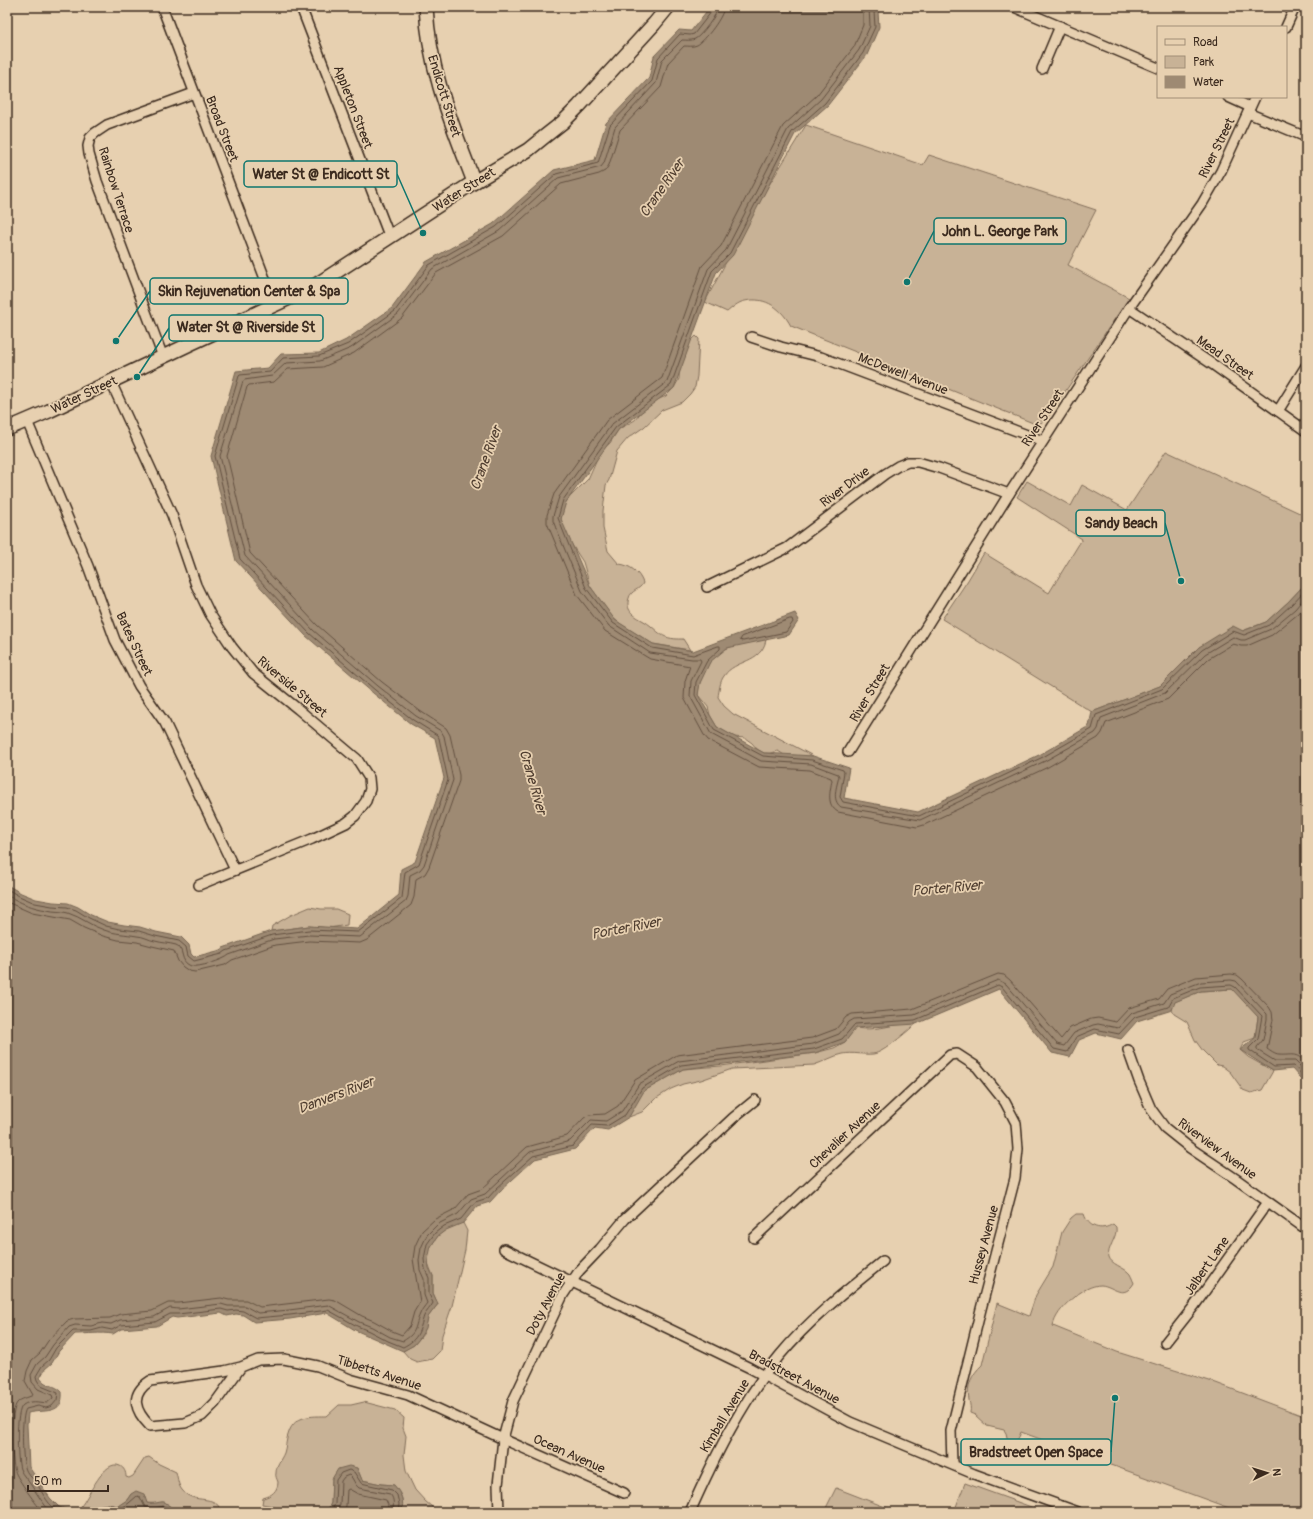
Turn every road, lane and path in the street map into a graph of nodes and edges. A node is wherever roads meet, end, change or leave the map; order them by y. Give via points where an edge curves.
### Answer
1 (162, 7) edge
2 (301, 7) edge
3 (426, 7) edge
4 (668, 7) edge
5 (1014, 7) edge
6 (1295, 7) edge
7 (1060, 26) junction
8 (1286, 26) edge
9 (1157, 68) edge
10 (1042, 69) dead end
11 (194, 93) junction
12 (1230, 98) edge
13 (1255, 98) edge
14 (1249, 110) junction
15 (1306, 137) edge
16 (474, 182) junction
17 (390, 238) junction
18 (275, 305) junction
19 (1129, 308) junction
20 (751, 337) dead end
21 (162, 357) junction
22 (1306, 366) edge
23 (112, 382) junction
24 (1278, 411) junction
25 (27, 421) junction
26 (7, 429) edge
27 (1306, 431) edge
28 (1043, 441) junction
29 (1009, 494) junction
30 (707, 587) dead end
31 (848, 752) dead end
32 (235, 870) junction
33 (199, 885) dead end
34 (1128, 1050) dead end
35 (955, 1054) joint
36 (755, 1100) dead end
37 (1268, 1202) junction
38 (1306, 1229) edge
39 (754, 1238) dead end
40 (504, 1249) dead end
41 (883, 1261) dead end
42 (571, 1283) junction
43 (1165, 1343) dead end
44 (241, 1367) junction
45 (765, 1376) junction
46 (503, 1439) junction
47 (952, 1464) junction
48 (624, 1493) dead end
49 (499, 1512) edge
50 (690, 1512) edge
51 (1078, 1512) edge

1 - 11 street, Broad Street
2 - 17 street, Appleton Street
3 - 16 main road, Endicott Street via 429,44 439,88
4 - 16 main road, Water Street via 563,122 528,150
5 - 7 street
6 - 8 street
7 - 9 street
7 - 10 street
11 - 18 street, Broad Street
11 - 21 street, Rainbow Terrace via 107,125 90,138 88,146 97,181
12 - 14 street
13 - 14 street, River Street
14 - 15 street
14 - 19 street, River Street via 1209,193
16 - 17 main road, Water Street
17 - 18 main road, Water Street via 313,287
18 - 21 main road, Water Street
19 - 24 street, Mead Street
19 - 28 street, River Street
20 - 28 street, McDewell Avenue via 822,357
21 - 23 main road, Water Street
22 - 24 street
23 - 25 main road, Water Street
23 - 32 street, Riverside Street via 172,515 196,585 210,614 252,673 357,759 369,778 370,789 366,800 355,816 346,823 312,840
24 - 27 street, Mead Street
25 - 26 main road, Water Street
25 - 32 street, Bates Street via 88,566 115,640 140,686 165,723
28 - 29 street, River Street
29 - 30 street, River Drive via 939,468 908,462 885,474 787,548
29 - 31 street, River Street
32 - 33 street, Riverside Street
34 - 37 street, Riverview Avenue via 1151,1109 1165,1128
35 - 39 street, Chevalier Avenue via 950,1055
35 - 47 street, Hussey Avenue via 977,1067 1005,1102 1016,1123 1018,1149 1015,1178 951,1431
36 - 42 street, Doty Avenue via 625,1219
37 - 38 street, Riverview Avenue
37 - 43 street, Jalbert Lane
40 - 42 street, Bradstreet Avenue
41 - 45 street, Kimball Avenue via 832,1302 806,1327
42 - 45 street, Bradstreet Avenue
42 - 46 street, Doty Avenue via 513,1401
44 - 44 street, Tibbetts Avenue via 215,1403 202,1416 185,1423 150,1426 136,1408 142,1386 150,1381
44 - 46 street, Tibbetts Avenue via 258,1360 284,1359 318,1366 350,1379 408,1394
45 - 47 street, Bradstreet Avenue via 850,1422
45 - 50 street, Kimball Avenue via 712,1463
46 - 48 street, Ocean Avenue
46 - 49 street, Doty Avenue via 498,1484
47 - 51 street, Bradstreet Avenue

